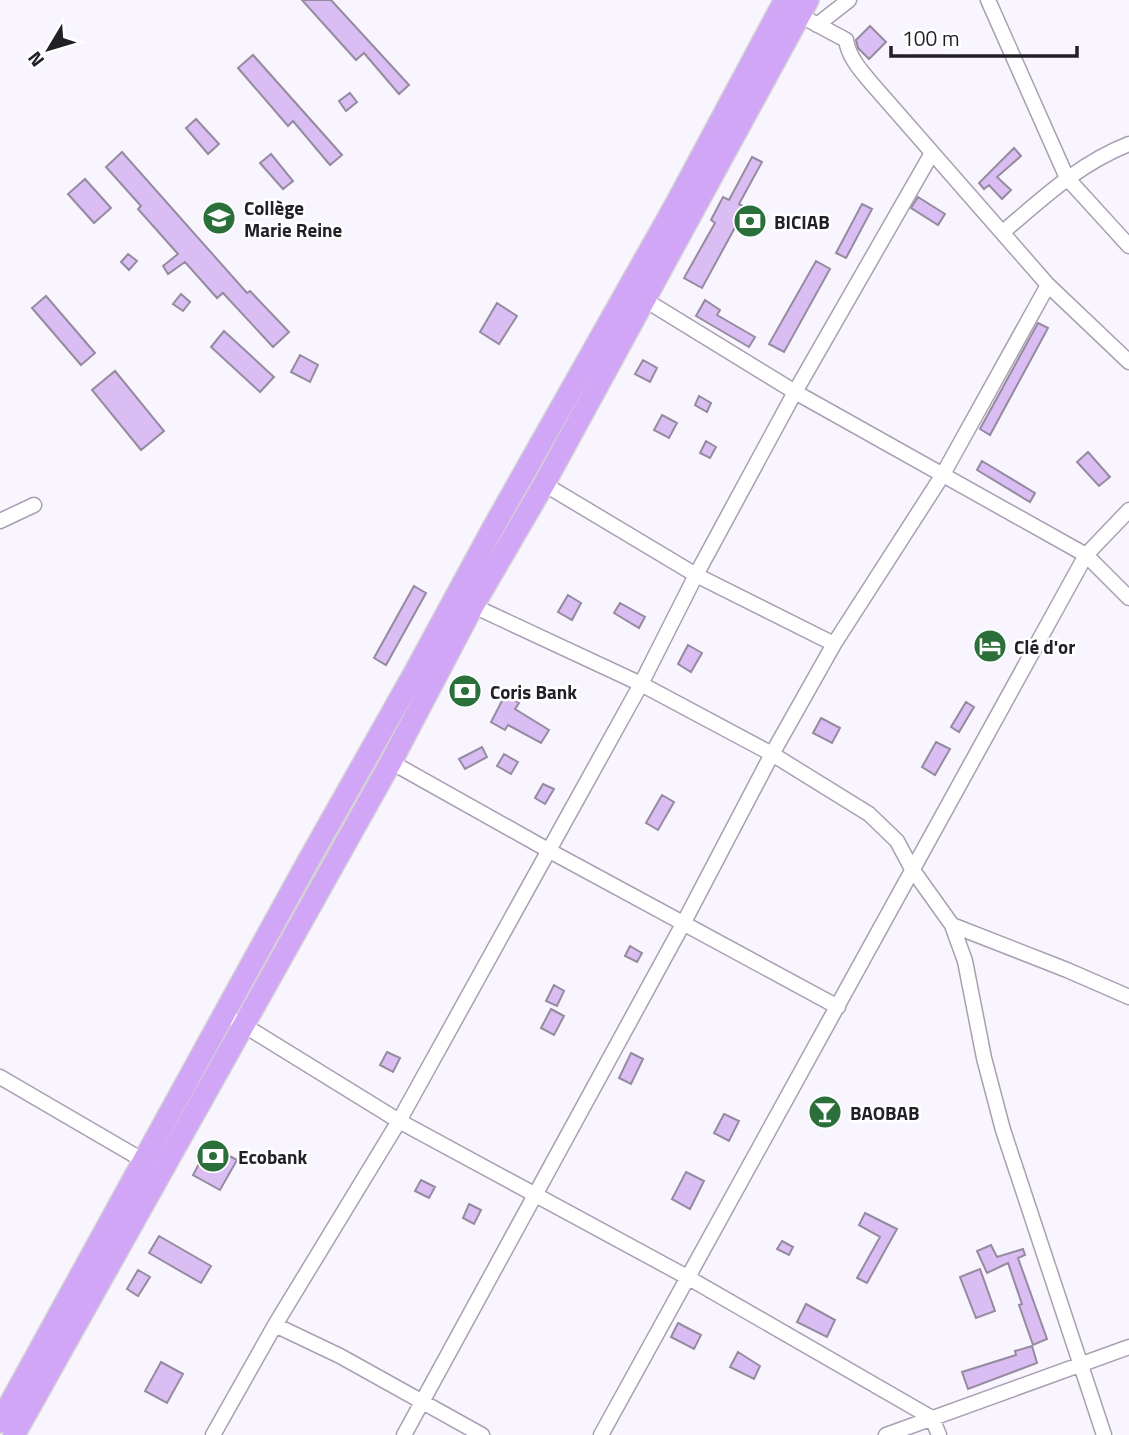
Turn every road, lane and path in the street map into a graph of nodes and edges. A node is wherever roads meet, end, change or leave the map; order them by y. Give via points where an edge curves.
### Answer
1 (849, 0) edge
2 (988, 0) edge
3 (783, 3) edge
4 (809, 14) edge
5 (1129, 144) edge
6 (932, 153) junction
7 (1067, 177) junction
8 (1003, 232) junction
9 (1129, 246) edge
10 (1048, 285) junction
11 (636, 294) junction
12 (1129, 362) edge
13 (795, 392) junction
14 (942, 476) junction
15 (544, 484) junction
16 (34, 505) dead end
17 (1129, 510) edge
18 (0, 521) edge
19 (1086, 555) junction
20 (696, 575) junction
21 (1129, 598) edge
22 (464, 602) junction
23 (834, 643) junction
24 (641, 684) junction
25 (772, 754) junction
26 (391, 762) junction
27 (548, 850) junction
28 (912, 869) junction
29 (683, 924) junction
30 (952, 925) junction
31 (1129, 997) edge
32 (838, 1007) junction
33 (224, 1013) junction
34 (243, 1024) junction
35 (0, 1077) edge
36 (399, 1121) junction
37 (152, 1166) junction
38 (535, 1195) junction
39 (687, 1277) junction
40 (275, 1325) junction
41 (1129, 1347) edge
42 (1081, 1363) junction
43 (424, 1402) junction
44 (932, 1418) junction
45 (0, 1422) edge
46 (14, 1435) edge
47 (212, 1435) edge
48 (404, 1435) edge
49 (482, 1435) edge
50 (601, 1435) edge
51 (886, 1435) edge
52 (939, 1435) edge
53 (1104, 1435) edge

1 - 4 street
2 - 7 street
3 - 4 street
3 - 11 highway via 676,204
4 - 6 street via 846,40 853,61
4 - 11 highway
5 - 7 street
6 - 8 street
6 - 13 street
7 - 8 street
7 - 9 street
8 - 10 street
10 - 12 street
10 - 14 street
11 - 13 street
11 - 15 highway
11 - 22 highway
13 - 14 street
13 - 20 street
14 - 19 street
14 - 23 street
15 - 20 street
15 - 22 highway
16 - 18 street
17 - 19 street
19 - 21 street
19 - 28 street
20 - 23 street
20 - 24 street
22 - 24 street
22 - 26 highway
22 - 33 highway
23 - 25 street
24 - 25 street
24 - 27 street
25 - 28 street via 869,814 897,841
25 - 29 street
26 - 27 street
26 - 34 highway
27 - 29 street
27 - 36 street
28 - 30 street
28 - 32 street
29 - 32 street
29 - 38 street
30 - 31 street
30 - 42 street via 965,961 1003,1130
32 - 39 street
33 - 34 street
33 - 37 highway
34 - 36 street
34 - 37 highway
35 - 37 street
36 - 38 street
36 - 40 street
37 - 45 highway
37 - 46 highway
38 - 39 street
38 - 43 street
39 - 44 street
39 - 50 street
40 - 43 street
40 - 47 street
41 - 42 street
42 - 44 street
42 - 53 street
43 - 48 street
43 - 49 street
44 - 51 street
44 - 52 street

